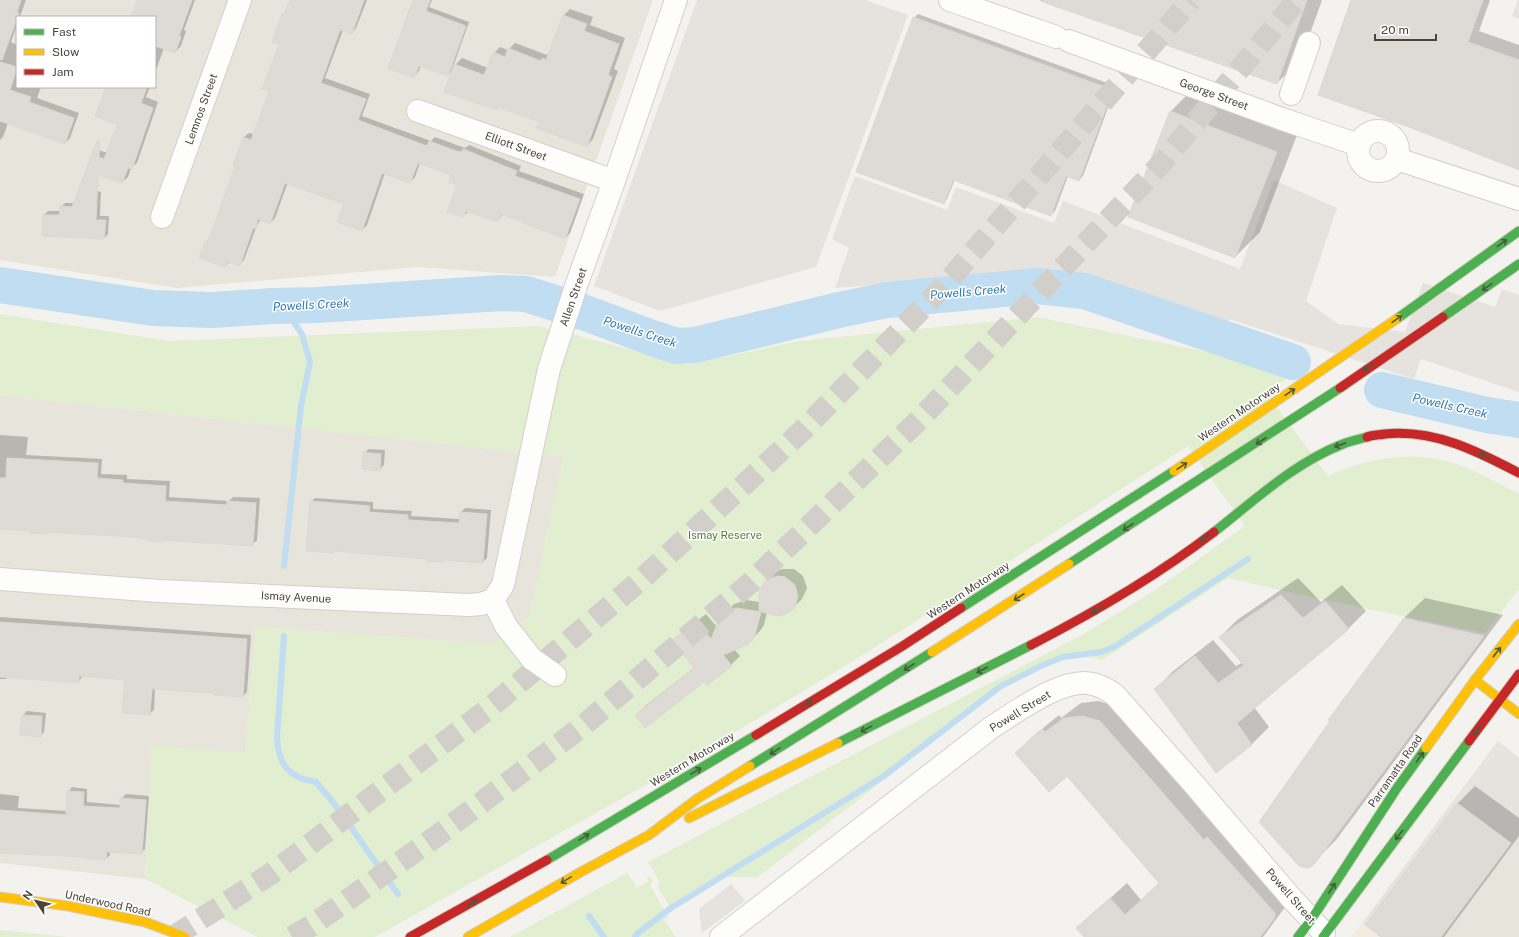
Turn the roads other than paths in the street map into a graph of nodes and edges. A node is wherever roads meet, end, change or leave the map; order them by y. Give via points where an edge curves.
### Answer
1 (240, 0) edge
2 (676, 0) edge
3 (950, 0) edge
4 (1309, 43) dead end
5 (1291, 94) dead end
6 (418, 111) dead end
7 (614, 181) junction
8 (1519, 200) edge
9 (162, 217) dead end
10 (1519, 231) edge
11 (1519, 264) edge
12 (1519, 473) edge
13 (0, 579) edge
14 (493, 600) junction
15 (1519, 624) edge
16 (1519, 674) edge
17 (555, 675) dead end
18 (1475, 680) junction
19 (1500, 699) junction
20 (1519, 714) edge
21 (649, 835) junction
22 (0, 897) edge
23 (1320, 931) edge
24 (185, 937) edge
25 (410, 937) edge
26 (468, 937) edge
27 (721, 937) edge
28 (1298, 937) edge

1 - 9 street, Lemnos Street
2 - 7 street, Allen Street
3 - 8 street, George Street via 1359,145 1362,163 1373,171 1385,170 1397,159
4 - 5 street
6 - 7 street, Elliott Street
7 - 14 street, Allen Street via 563,323 548,374 503,585
25 -> 10 main road, Western Motorway via 542,863 751,738 1150,488 1400,317
11 -> 21 main road via 1316,405 855,702 696,799
12 -> 21 main road via 1449,440 1417,434 1378,435 1326,450 1298,466 1237,515 1142,582 1076,622 704,811
13 - 14 street, Ismay Avenue via 159,591 469,605
14 - 17 street via 506,626 532,659
18 -> 15 main road, Parramatta Road
16 - 19 main road, Parramatta Road
18 - 19 main road
23 -> 18 main road, Parramatta Road via 1396,788
19 - 20 main road
19 -> 23 main road, Parramatta Road
21 -> 26 main road
22 - 24 main road, Underwood Road via 68,906 145,922
23 - 27 street, Powell Street via 1115,695 1092,683 1077,683 1039,698 992,727
23 - 28 main road, Parramatta Road

